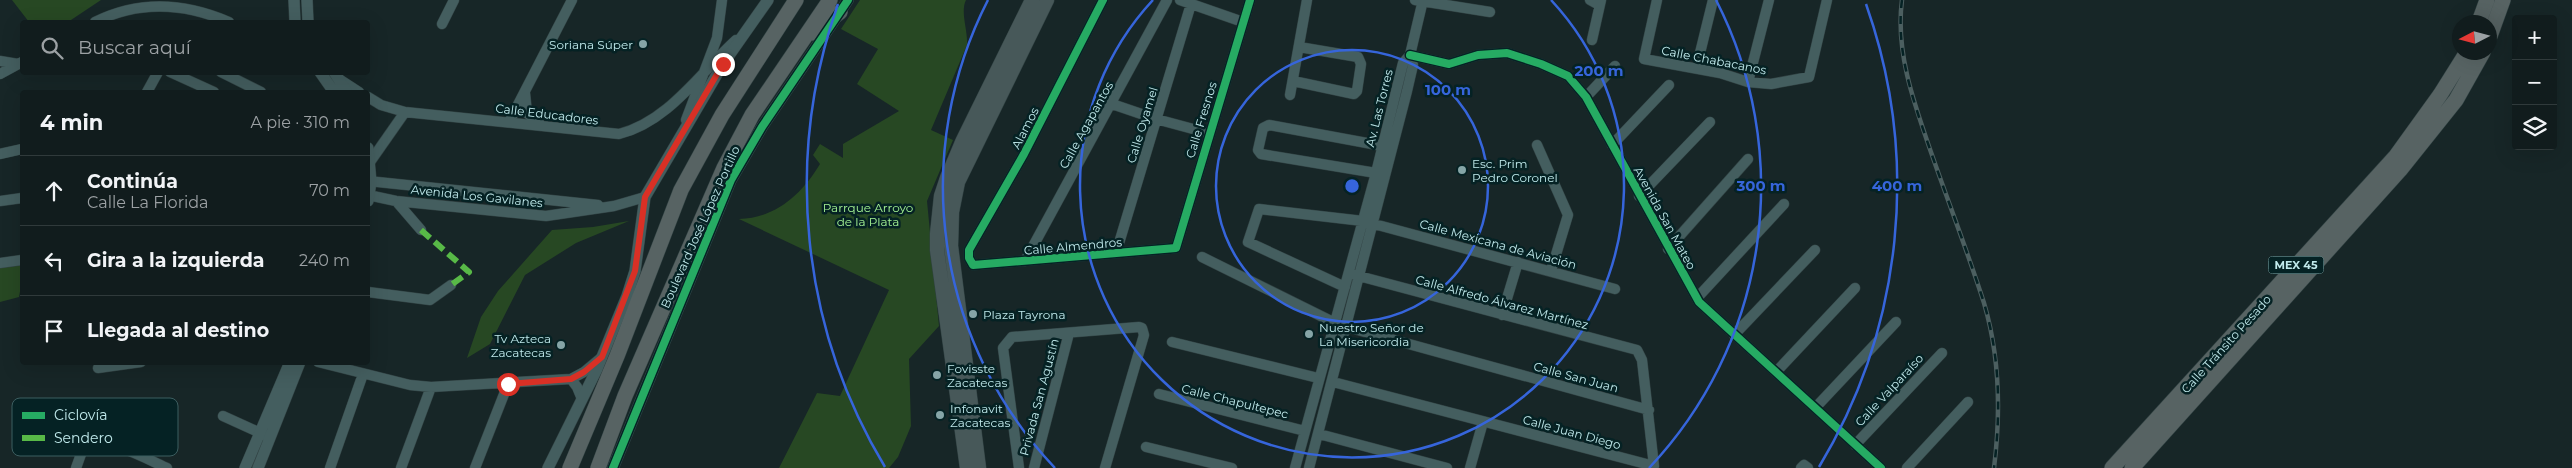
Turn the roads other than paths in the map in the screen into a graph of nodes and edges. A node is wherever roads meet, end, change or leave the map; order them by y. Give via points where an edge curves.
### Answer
1 (294, 0) edge
2 (307, 0) edge
3 (454, 0) edge
4 (572, 0) edge
5 (722, 0) edge
6 (768, 0) edge
7 (796, 0) edge
8 (830, 0) edge
9 (1032, 0) edge
10 (1047, 0) edge
11 (1103, 0) edge
12 (1167, 0) edge
13 (1180, 0) edge
14 (1250, 0) edge
15 (1307, 0) edge
16 (1420, 0) edge
17 (1657, 0) edge
18 (1713, 0) edge
19 (1769, 0) edge
20 (1827, 0) edge
21 (2487, 0) edge
22 (2503, 0) edge
23 (1597, 2) edge
24 (184, 4) edge
25 (1191, 4) junction
26 (844, 6) edge
27 (1490, 12) dead end
28 (2482, 15) edge
29 (2497, 17) edge
30 (100, 20) edge
31 (224, 20) edge
32 (295, 20) edge
33 (308, 20) edge
34 (1243, 22) junction
35 (442, 24) dead end
36 (746, 31) junction
37 (1592, 40) dead end
38 (801, 41) junction
39 (1299, 46) junction
40 (1700, 53) dead end
41 (1410, 56) junction
42 (2463, 60) edge
43 (2478, 60) edge
44 (0, 61) edge
45 (20, 63) edge
46 (1615, 66) dead end
47 (705, 72) junction
48 (0, 74) edge
49 (156, 75) edge
50 (177, 75) edge
51 (227, 75) edge
52 (322, 75) edge
53 (335, 75) edge
54 (335, 75) edge
55 (1293, 81) junction
56 (1748, 82) junction
57 (1669, 84) dead end
58 (148, 90) edge
59 (210, 90) edge
60 (257, 90) edge
61 (333, 90) edge
62 (346, 90) edge
63 (356, 90) edge
64 (524, 92) junction
65 (1290, 95) dead end
66 (1586, 97) junction
67 (370, 98) edge
68 (1112, 104) junction
69 (405, 112) junction
70 (1156, 119) junction
71 (509, 122) junction
72 (1710, 122) dead end
73 (543, 126) junction
74 (1208, 133) junction
75 (680, 136) junction
76 (1537, 145) dead end
77 (1612, 145) junction
78 (1383, 146) junction
79 (20, 149) edge
80 (0, 154) edge
81 (1748, 159) dead end
82 (370, 162) edge
83 (1376, 173) junction
84 (370, 181) edge
85 (1639, 196) junction
86 (370, 197) edge
87 (645, 197) junction
88 (0, 201) edge
89 (20, 201) edge
90 (396, 201) junction
91 (1784, 204) dead end
92 (614, 206) junction
93 (1363, 221) junction
94 (1374, 224) junction
95 (421, 230) dead end
96 (1176, 248) joint
97 (1668, 249) junction
98 (1815, 250) dead end
99 (1116, 253) junction
100 (1202, 257) dead end
101 (20, 260) edge
102 (1025, 261) junction
103 (1518, 262) junction
104 (0, 263) edge
105 (973, 265) joint
106 (1551, 271) junction
107 (1349, 273) junction
108 (1361, 276) junction
109 (451, 285) dead end
110 (1345, 287) junction
111 (1615, 288) dead end
112 (1855, 288) dead end
113 (370, 292) edge
114 (1697, 298) junction
115 (1502, 315) junction
116 (1333, 322) junction
117 (1896, 322) dead end
118 (1347, 327) junction
119 (1069, 333) junction
120 (1734, 335) junction
121 (1172, 342) dead end
122 (1942, 352) dead end
123 (1325, 353) junction
124 (602, 357) junction
125 (1339, 357) junction
126 (110, 365) edge
127 (289, 365) edge
128 (299, 365) edge
129 (329, 365) edge
130 (98, 368) dead end
131 (1776, 372) junction
132 (363, 374) junction
133 (1318, 378) junction
134 (571, 379) junction
135 (1333, 382) junction
136 (508, 384) junction
137 (431, 387) junction
138 (1159, 394) dead end
139 (582, 399) junction
140 (1968, 402) dead end
141 (964, 404) junction
142 (1312, 406) junction
143 (1816, 408) junction
144 (1325, 410) junction
145 (1649, 410) junction
146 (223, 416) dead end
147 (1483, 422) junction
148 (1305, 431) junction
149 (1319, 434) junction
150 (265, 435) junction
151 (1856, 444) junction
152 (1146, 447) dead end
153 (80, 456) edge
154 (132, 456) edge
155 (146, 464) edge
156 (1655, 467) edge
157 (76, 468) edge
158 (167, 468) edge
159 (245, 468) edge
160 (258, 468) edge
161 (330, 468) edge
162 (401, 468) edge
163 (475, 468) edge
164 (548, 468) edge
165 (570, 468) edge
166 (598, 468) edge
167 (613, 468) edge
168 (976, 468) edge
169 (1019, 468) edge
170 (1034, 468) edge
171 (1104, 468) edge
172 (1232, 468) edge
173 (1295, 468) edge
174 (1309, 468) edge
175 (1447, 468) edge
176 (1470, 468) edge
177 (1802, 468) edge
178 (1808, 468) edge
179 (1880, 468) edge
180 (1907, 468) edge
181 (2112, 468) edge
182 (2132, 468) edge

1 - 32 street
2 - 33 street
3 - 35 street
4 - 64 street
5 - 47 street via 717,38
6 - 36 street
7 - 165 main road via 722,115 681,190
8 - 38 main road, Boulevard José López Portillo
9 - 141 main road via 963,140 941,196 938,250
10 - 141 main road via 958,182 952,212 952,258
11 - 105 street, Alamos via 1024,154 969,250
12 - 68 street, Calle Agapantos
13 - 25 street
14 - 34 street, Calle Fresnos
15 - 39 street
16 - 27 street
16 - 41 street
17 - 56 street, Calle Chabacanos via 1644,59 1720,73
18 - 40 street
19 - 56 street
20 - 56 street, Calle Chabacanos via 1809,77 1770,84
21 - 28 main road
22 - 29 main road
23 - 37 street
24 - 30 street via 127,9
24 - 31 street
25 - 34 street
25 - 70 street, Calle Oyamel
26 - 38 main road
26 - 167 street via 762,127 731,180
34 - 74 street, Calle Fresnos
36 - 47 street, Calle Educadores
36 - 75 street
38 - 166 main road, Boulevard José López Portillo via 752,115 724,168 625,396
39 - 55 street
39 - 55 street via 1358,57 1361,64 1358,91 1354,94
41 - 66 street, Avenida San Mateo via 1449,64 1478,55 1507,53 1568,76
41 - 78 street, Av. Las Torres via 1404,63
41 - 94 street, Av. Las Torres via 1413,65
42 - 181 main road, Calle Tránsito Pesado / MEX 45 via 2396,156
43 - 182 main road, Calle Tránsito Pesado / MEX 45 via 2456,100 2400,170
44 - 45 street
45 - 48 street
46 - 66 street
47 - 73 street, Calle Educadores via 654,119 636,130 619,134
47 - 75 street
49 - 58 street
50 - 59 street
51 - 60 street
52 - 61 street
53 - 62 street
54 - 63 street
55 - 65 street
57 - 77 street
64 - 71 street
64 - 73 street via 527,113
66 - 77 street, Avenida San Mateo
67 - 69 street, Calle Educadores
68 - 70 street
68 - 102 street, Calle Agapantos
69 - 71 street, Calle Educadores
69 - 82 street
70 - 74 street
70 - 99 street, Calle Oyamel
71 - 73 street, Calle Educadores
72 - 85 street
74 - 96 street, Calle Fresnos
75 - 87 street
76 - 106 street via 1568,215
77 - 85 street, Avenida San Mateo
78 - 83 street, Av. Las Torres
78 - 83 street via 1269,125 1263,128 1258,150 1261,154
79 - 80 street
81 - 97 street
83 - 93 street, Av. Las Torres
84 - 92 street, Avenida Los Gavilanes
85 - 97 street, Avenida San Mateo
86 - 90 street, Avenida Los Gavilanes
87 - 92 street, Avenida Los Gavilanes
87 - 124 street via 635,271
88 - 89 street
90 - 92 street, Avenida Los Gavilanes via 546,216
90 - 95 street
91 - 114 street
93 - 94 street, Calle Mexicana de Aviación
93 - 107 street, Av. Las Torres
93 - 110 street, Calle Mexicana de Aviación via 1259,209 1248,242
94 - 103 street, Calle Mexicana de Aviación
94 - 108 street, Av. Las Torres
96 - 99 street, Calle Almendros
97 - 114 street, Avenida San Mateo
98 - 120 street
99 - 102 street, Calle Almendros
100 - 116 street
101 - 104 street
102 - 105 street, Calle Almendros
103 - 106 street, Calle Mexicana de Aviación
103 - 115 street
106 - 111 street, Calle Mexicana de Aviación
107 - 108 street, Calle Alfredo Álvarez Martínez
107 - 110 street, Av. Las Torres
108 - 115 street, Calle Alfredo Álvarez Martínez
108 - 118 street, Av. Las Torres
109 - 113 street via 430,300
110 - 116 street, Av. Las Torres
112 - 131 street
114 - 120 street, Avenida San Mateo
115 - 145 street, Calle Alfredo Álvarez Martínez via 1637,350 1642,360
116 - 123 street, Av. Las Torres
117 - 143 street
118 - 125 street, Av. Las Torres
118 - 145 street, Calle San Juan
119 - 169 street, Privada San Agustín via 1012,337 1003,348
119 - 170 street, Privada San Agustín
119 - 171 street, Privada San Agustín via 1139,327 1143,331
120 - 131 street, Avenida San Mateo
121 - 133 street
122 - 151 street, Calle Valparaíso
123 - 125 street
123 - 133 street, Av. Las Torres
124 - 134 street
124 - 139 street
125 - 135 street, Av. Las Torres
126 - 130 street
127 - 150 street
128 - 150 street
129 - 132 street
131 - 143 street, Avenida San Mateo
132 - 137 street
132 - 161 street
133 - 142 street, Av. Las Torres
134 - 136 street
134 - 139 street
135 - 144 street, Av. Las Torres
135 - 147 street, Calle Juan Diego
136 - 137 street
136 - 163 street
137 - 162 street
138 - 148 street, Calle Chapultepec
139 - 164 street
140 - 180 street
141 - 168 main road
142 - 144 street
142 - 148 street, Av. Las Torres
143 - 151 street, Avenida San Mateo
144 - 149 street, Av. Las Torres
145 - 156 street
146 - 150 street
147 - 156 street, Calle Juan Diego
147 - 176 street
148 - 173 street, Av. Las Torres
149 - 174 street, Av. Las Torres
149 - 175 street
150 - 159 street
150 - 160 street
151 - 179 street, Avenida San Mateo
152 - 172 street
153 - 157 street
154 - 155 street
155 - 158 street
177 - 178 street via 1804,465

